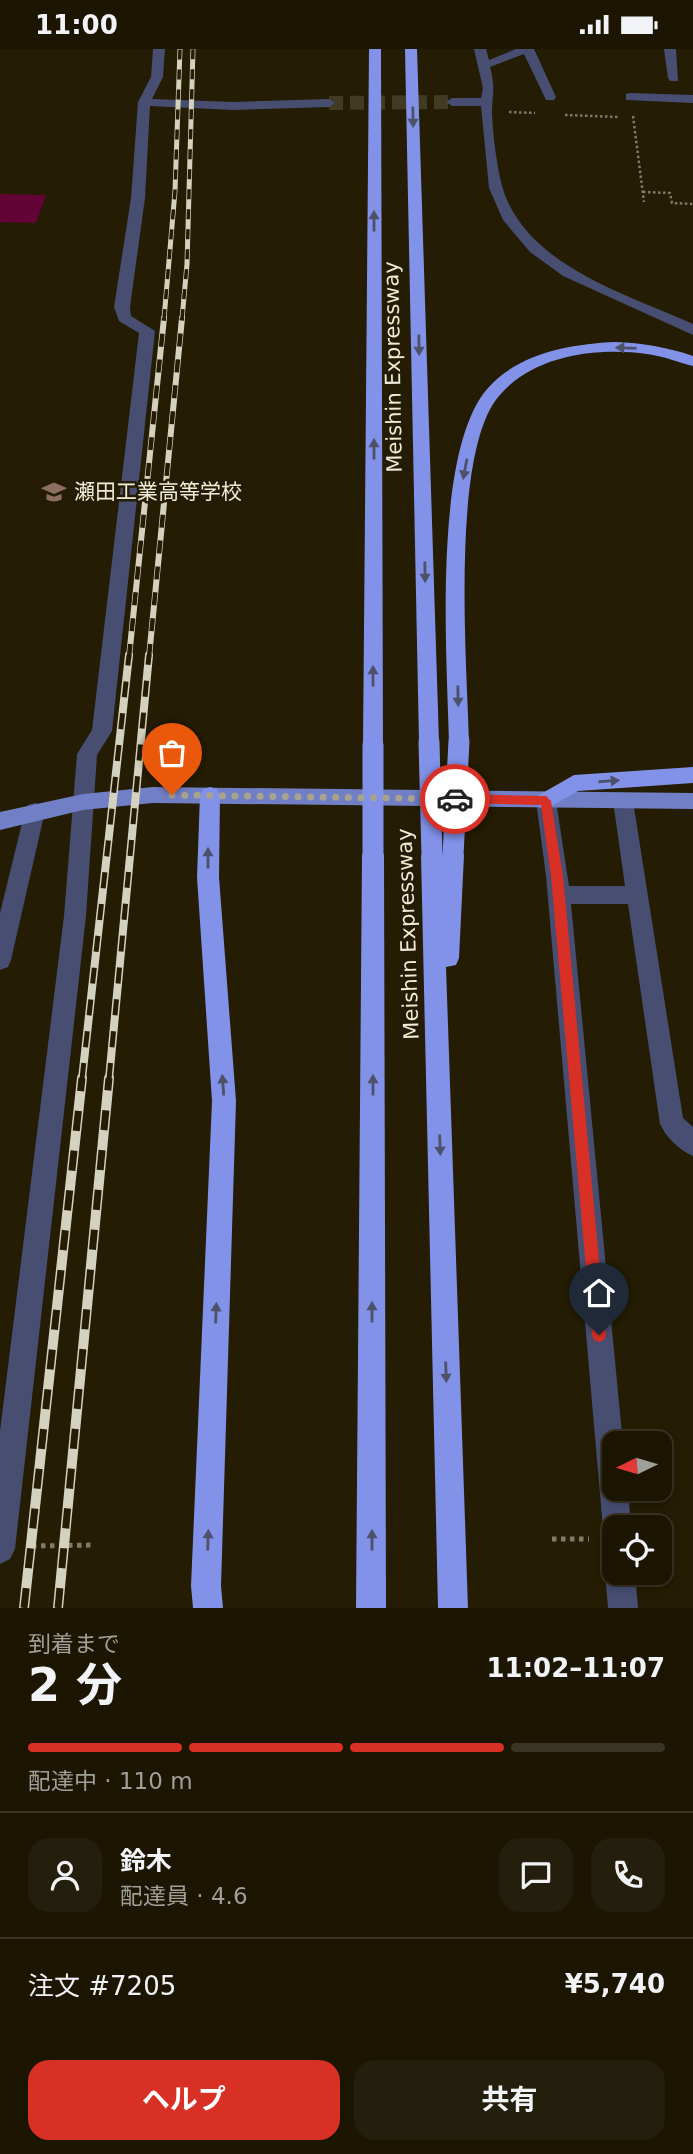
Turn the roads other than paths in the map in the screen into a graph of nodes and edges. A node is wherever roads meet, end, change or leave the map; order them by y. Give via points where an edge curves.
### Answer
1 (159, 49) edge
2 (375, 49) edge
3 (411, 49) edge
4 (480, 49) edge
5 (527, 49) edge
6 (670, 49) edge
7 (485, 64) junction
8 (674, 78) dead end
9 (551, 97) dead end
10 (630, 97) dead end
11 (693, 99) edge
12 (144, 102) junction
13 (452, 102) tunnel mouth
14 (488, 102) junction
15 (329, 103) tunnel mouth
16 (693, 330) edge
17 (693, 361) edge
18 (693, 775) edge
19 (210, 795) junction
20 (83, 801) junction
21 (546, 801) junction
22 (623, 801) junction
23 (693, 801) edge
24 (35, 811) junction
25 (0, 821) edge
26 (443, 856) junction
27 (558, 895) junction
28 (638, 895) junction
29 (0, 960) edge
30 (693, 1144) edge
31 (608, 1515) edge
32 (0, 1547) edge
33 (621, 1585) edge
34 (208, 1608) edge
35 (372, 1608) edge
36 (453, 1608) edge
37 (623, 1608) edge

1 - 12 street via 157,77
35 -> 2 highway, Meishin Expressway, bridge
3 -> 26 highway, Meishin Expressway, bridge via 429,742
4 - 7 street
5 - 7 street
5 - 9 street
6 - 8 street
7 - 14 street
10 - 11 street
12 - 15 street via 233,106
12 - 20 street via 138,198 122,307 124,318 147,331 102,731 87,754
13 - 14 street
14 - 16 street via 496,188 510,220 535,249 568,273
17 -> 26 highway, bridge via 635,348 581,349 551,356 512,375 487,399 471,436 460,493 459,741
21 -> 18 highway via 573,783
19 - 20 main road
19 - 21 main road
34 -> 19 highway via 225,1101 208,877
20 - 24 main road
20 - 32 street via 75,916
21 - 22 main road
21 - 27 street
22 - 23 main road
22 - 28 street
24 - 25 main road
24 - 29 street
26 -> 36 highway, Meishin Expressway via 439,1103
27 - 28 street
27 - 31 street
28 - 30 street via 672,1124
33 - 37 street

